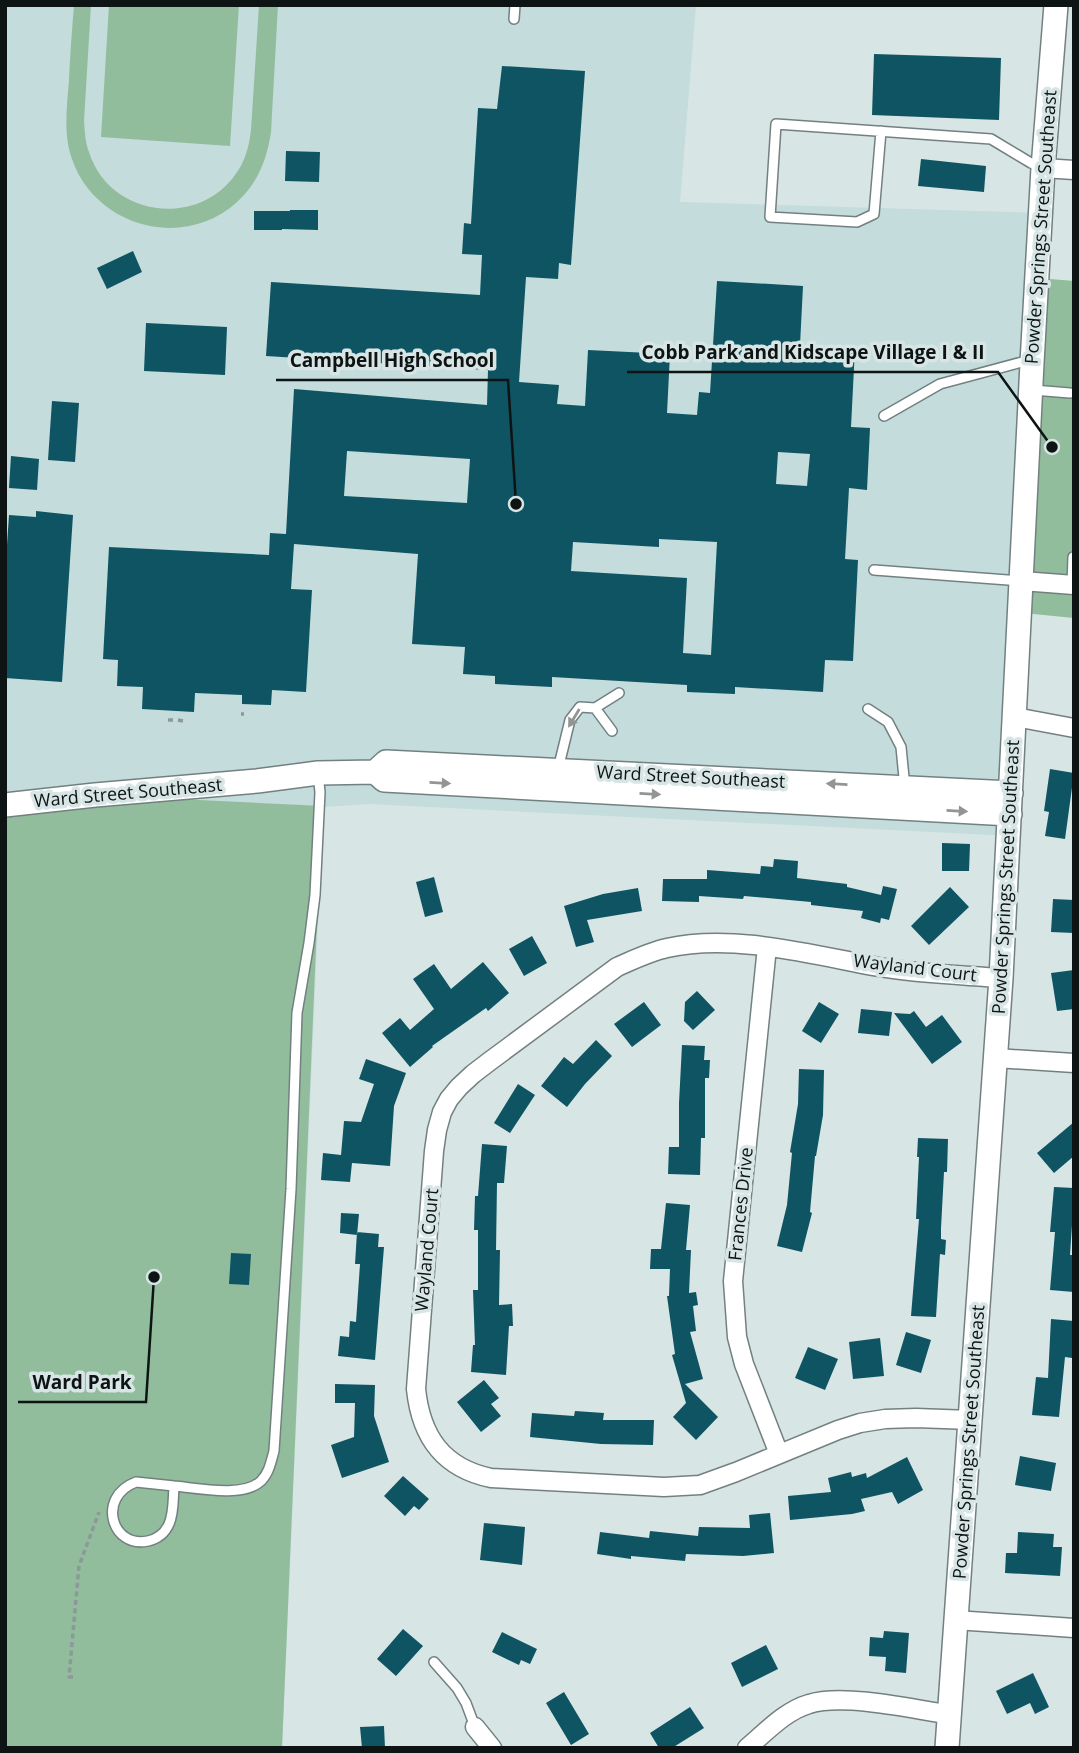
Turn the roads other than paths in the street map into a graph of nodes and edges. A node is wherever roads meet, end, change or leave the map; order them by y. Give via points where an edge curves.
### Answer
1 (515, 5) edge
2 (1056, 5) edge
3 (514, 19) dead end
4 (881, 131) junction
5 (1043, 168) junction
6 (1074, 170) edge
7 (1032, 363) junction
8 (1030, 390) junction
9 (1070, 393) dead end
10 (884, 416) dead end
11 (1073, 558) edge
12 (874, 570) dead end
13 (1022, 581) junction
14 (1073, 585) edge
15 (619, 693) dead end
16 (595, 708) junction
17 (868, 709) dead end
18 (1015, 718) junction
19 (1074, 728) edge
20 (612, 731) dead end
21 (563, 770) junction
22 (375, 772) junction
23 (318, 773) junction
24 (582, 791) junction
25 (904, 798) junction
26 (1010, 803) junction
27 (5, 805) edge
28 (767, 947) junction
29 (1001, 978) junction
30 (996, 1058) junction
31 (1074, 1063) edge
32 (971, 1420) junction
33 (779, 1454) junction
34 (174, 1486) junction
35 (955, 1620) junction
36 (1074, 1628) edge
37 (434, 1662) dead end
38 (950, 1715) junction
39 (475, 1727) joint
40 (492, 1748) edge
41 (747, 1748) edge
42 (947, 1748) edge

1 - 3 lane
2 - 5 street, Powder Springs Street Southeast
4 - 4 lane via 776,124 771,217 858,222 874,214
4 - 5 lane via 991,139
5 - 6 street
5 - 7 street, Powder Springs Street Southeast
7 - 8 street, Powder Springs Street Southeast
7 - 10 lane via 940,384
8 - 9 lane
8 - 13 street, Powder Springs Street Southeast
11 - 14 lane
12 - 13 lane
13 - 14 street
13 - 18 street, Powder Springs Street Southeast
15 - 16 lane
16 - 20 lane
16 -> 21 lane via 580,707 570,720
17 - 25 lane via 888,722 901,747
18 - 19 street
18 - 26 street, Powder Springs Street Southeast
21 - 22 street, Ward Street Southeast via 386,762
21 - 24 lane
25 -> 21 street, Ward Street Southeast
22 - 23 street, Ward Street Southeast
22 -> 24 street, Ward Street Southeast via 384,780
23 - 27 street, Ward Street Southeast
23 - 34 lane via 314,895 297,1013 274,1451 267,1473 254,1486 218,1490
24 -> 25 street, Ward Street Southeast
25 - 26 street, Ward Street Southeast
26 - 29 street, Powder Springs Street Southeast
28 - 29 street, Wayland Court via 881,967
28 - 33 street, Frances Drive via 733,1281 744,1364
28 - 33 street, Wayland Court via 693,943 665,948 617,967 473,1073 449,1099 434,1151 415,1390 423,1426 446,1456 459,1467 491,1478 664,1488 700,1485
29 - 30 street, Powder Springs Street Southeast
30 - 31 street
30 - 32 street, Powder Springs Street Southeast
32 - 33 street, Wayland Court via 860,1423
32 - 35 street, Powder Springs Street Southeast
34 - 34 lane via 170,1522 160,1536 144,1542 121,1534 112,1512 116,1496 128,1485
35 - 36 street
35 - 38 street, Powder Springs Street Southeast
37 - 39 lane via 467,1703
38 - 41 street via 864,1702 809,1703 784,1716
38 - 42 street, Powder Springs Street Southeast
39 - 40 street

